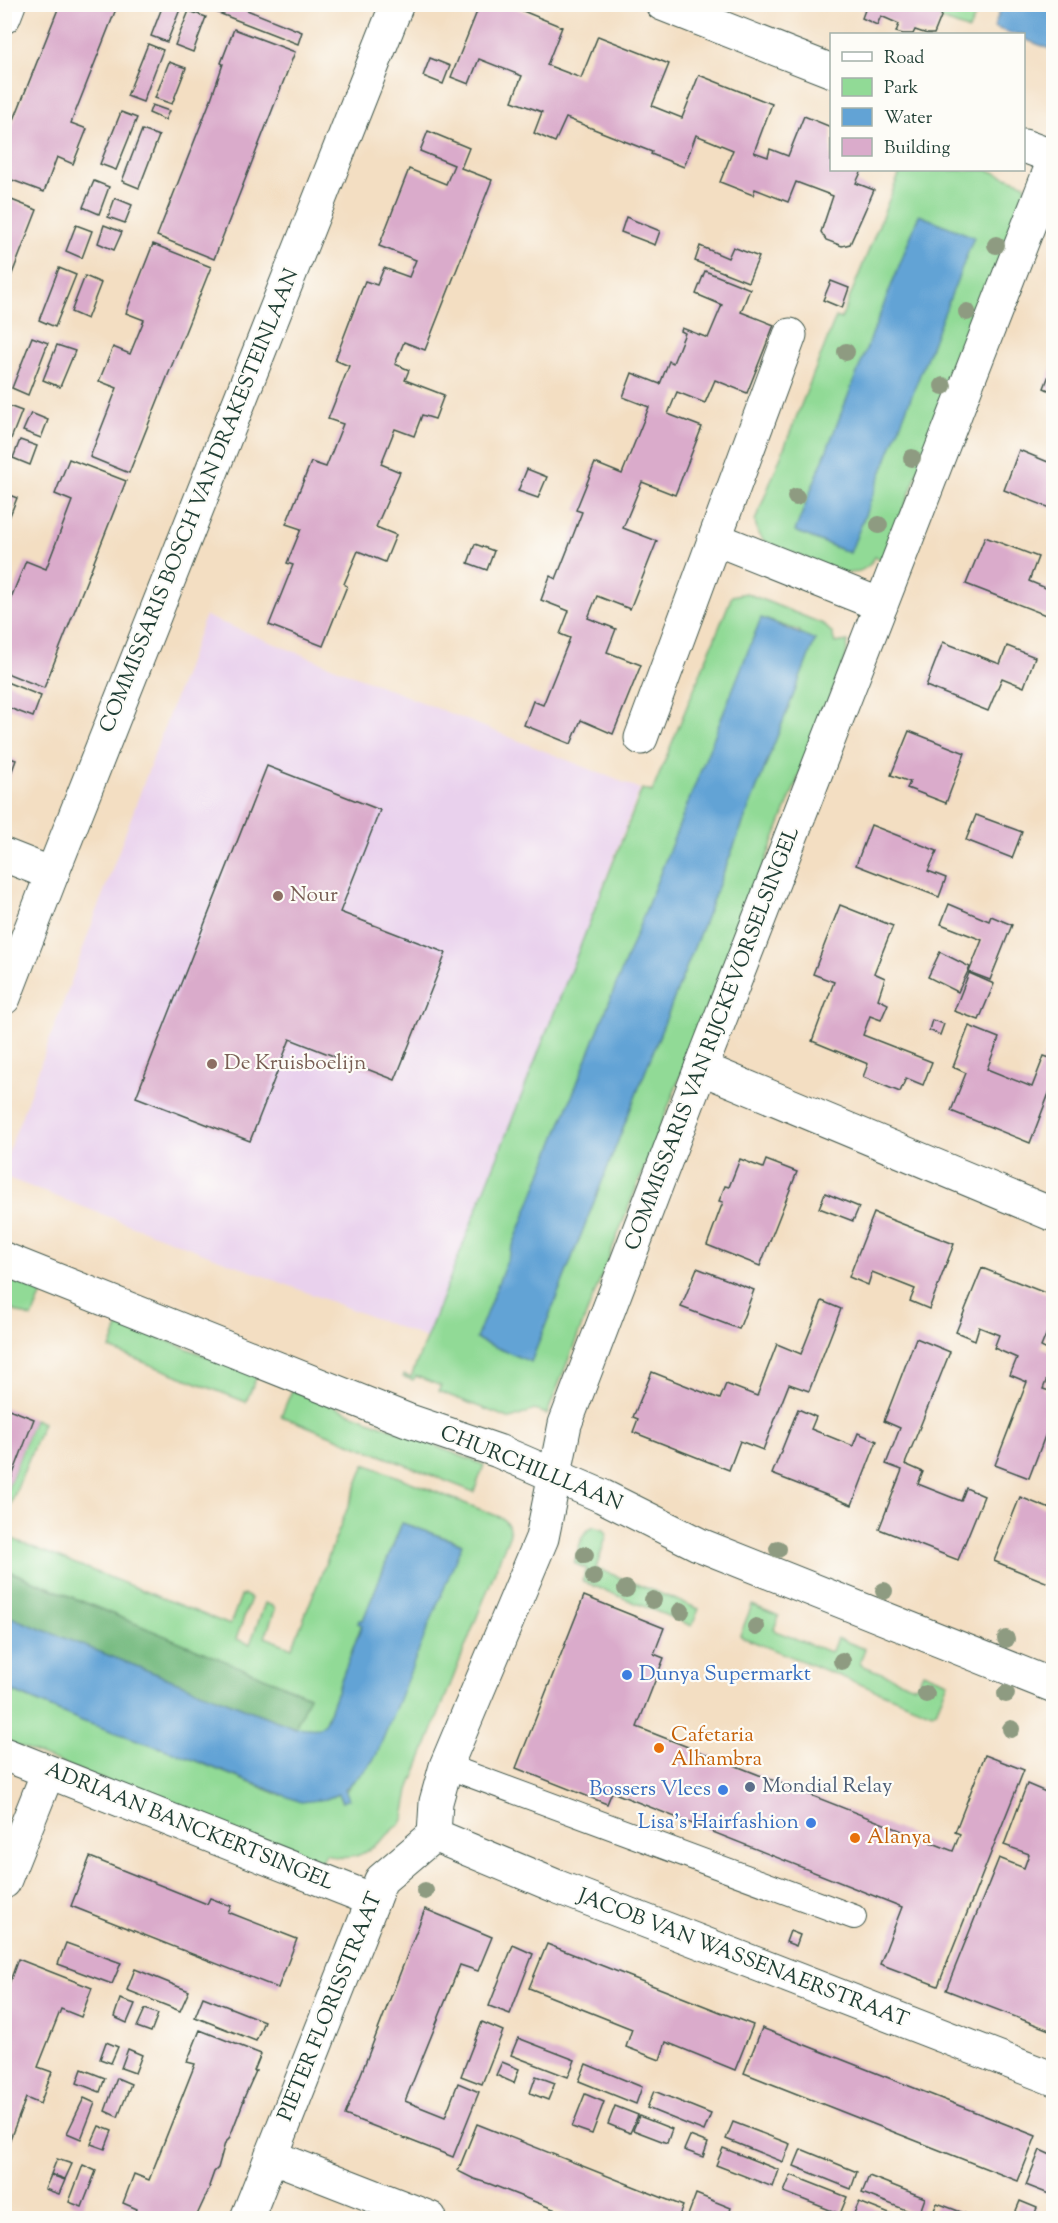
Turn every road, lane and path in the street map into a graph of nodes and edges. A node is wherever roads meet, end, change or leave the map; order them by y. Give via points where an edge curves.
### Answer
1 (9, 4) edge
2 (397, 4) edge
3 (662, 4) edge
4 (4, 17) edge
5 (830, 71) edge
6 (1025, 147) edge
7 (1053, 159) edge
8 (790, 335) dead end
9 (716, 539) junction
10 (881, 604) junction
11 (641, 738) dead end
12 (4, 855) edge
13 (52, 874) junction
14 (4, 998) edge
15 (701, 1068) junction
16 (1053, 1215) edge
17 (4, 1259) edge
18 (554, 1475) junction
19 (1053, 1686) edge
20 (4, 1754) edge
21 (446, 1766) junction
22 (48, 1772) junction
23 (434, 1835) junction
24 (4, 1882) edge
25 (373, 1900) junction
26 (854, 1917) dead end
27 (1053, 2079) edge
28 (272, 2156) junction
29 (247, 2218) edge
30 (430, 2218) edge

1 - 4 street
2 - 13 street, COMMISSARIS BOSCH VAN DRAKESTEINLAAN
3 - 5 street
6 - 7 street
7 - 10 street, COMMISSARIS VAN RIJCKEVORSELSINGEL
8 - 9 street
9 - 10 street
9 - 11 street
10 - 15 street, COMMISSARIS VAN RIJCKEVORSELSINGEL
12 - 13 street
13 - 14 street, COMMISSARIS BOSCH VAN DRAKESTEINLAAN
15 - 16 street
15 - 18 street, COMMISSARIS VAN RIJCKEVORSELSINGEL via 565,1424
17 - 18 street, CHURCHILLLAAN
18 - 19 street, CHURCHILLLAAN via 698,1544
18 - 21 street via 542,1538
20 - 22 street, ADRIAAN BANCKERTSINGEL
21 - 23 street via 436,1802
21 - 26 lane
22 - 24 street
22 - 25 street, ADRIAAN BANCKERTSINGEL
23 - 25 street, PIETER FLORISSTRAAT via 381,1880
23 - 27 street, JACOB VAN WASSENAERSTRAAT
25 - 28 street, PIETER FLORISSTRAAT
28 - 29 street, PIETER FLORISSTRAAT
28 - 30 street

